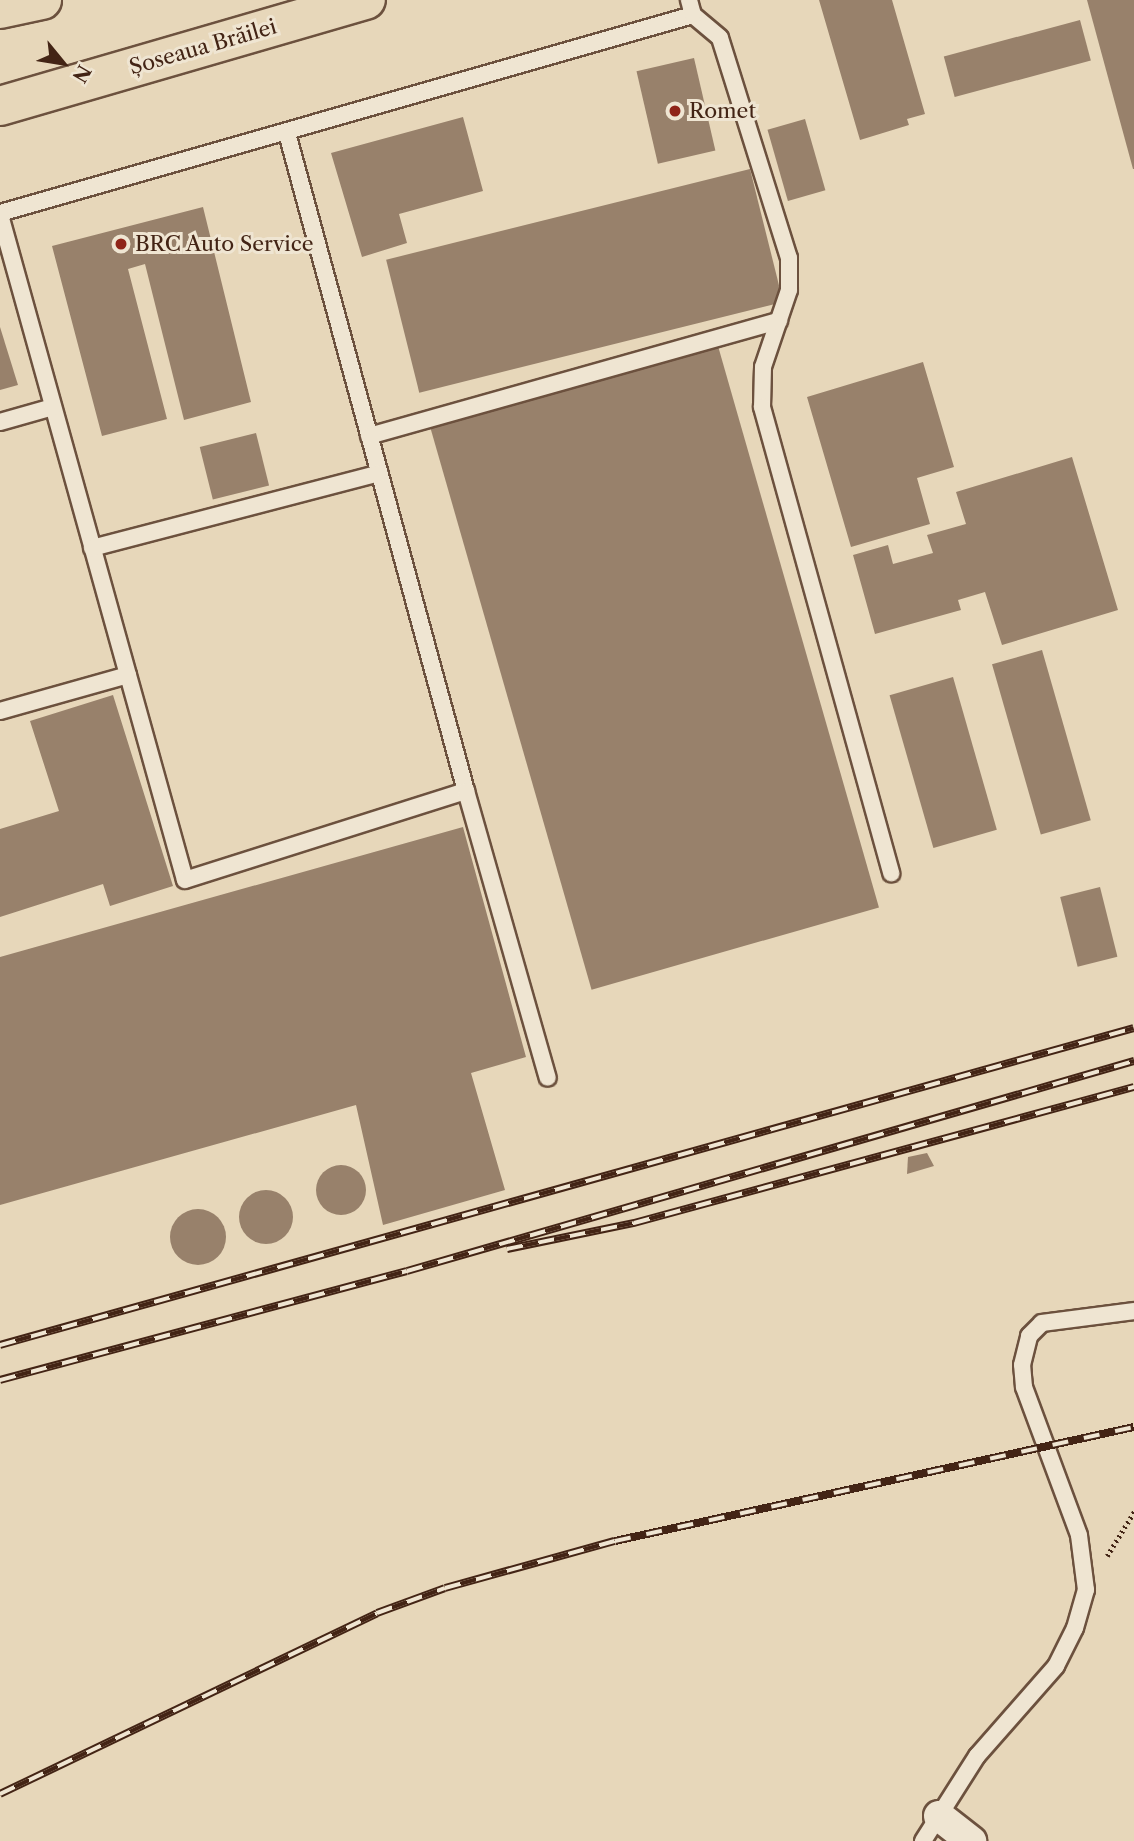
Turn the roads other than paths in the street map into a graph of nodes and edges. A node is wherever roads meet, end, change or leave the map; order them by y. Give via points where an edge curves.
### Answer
1 (42, 0) edge
2 (366, 0) edge
3 (691, 7) edge
4 (0, 9) edge
5 (0, 106) edge
6 (286, 132) junction
7 (0, 214) edge
8 (779, 321) junction
9 (53, 407) junction
10 (0, 422) edge
11 (369, 436) junction
12 (379, 473) junction
13 (92, 548) junction
14 (128, 675) junction
15 (0, 711) edge
16 (466, 791) junction
17 (891, 873) dead end
18 (548, 1078) dead end
19 (1134, 1311) edge
20 (939, 1816) junction
21 (923, 1841) edge
22 (971, 1841) edge

1 - 4 main road
2 - 5 main road, Șoseaua Brăilei
3 - 6 lane
3 - 8 lane via 720,38 789,258 789,290
6 - 7 lane
6 - 11 lane
7 - 9 lane
8 - 11 lane
8 - 17 lane via 763,367 762,407
9 - 10 lane
9 - 13 lane
11 - 12 lane
12 - 13 lane
12 - 16 lane
13 - 14 lane
14 - 15 lane
14 - 16 lane via 185,880
16 - 18 lane
19 - 20 lane via 1042,1324 1024,1349 1024,1387 1079,1535 1086,1590 1075,1628 1056,1666 977,1756
20 - 21 lane
20 - 22 street

